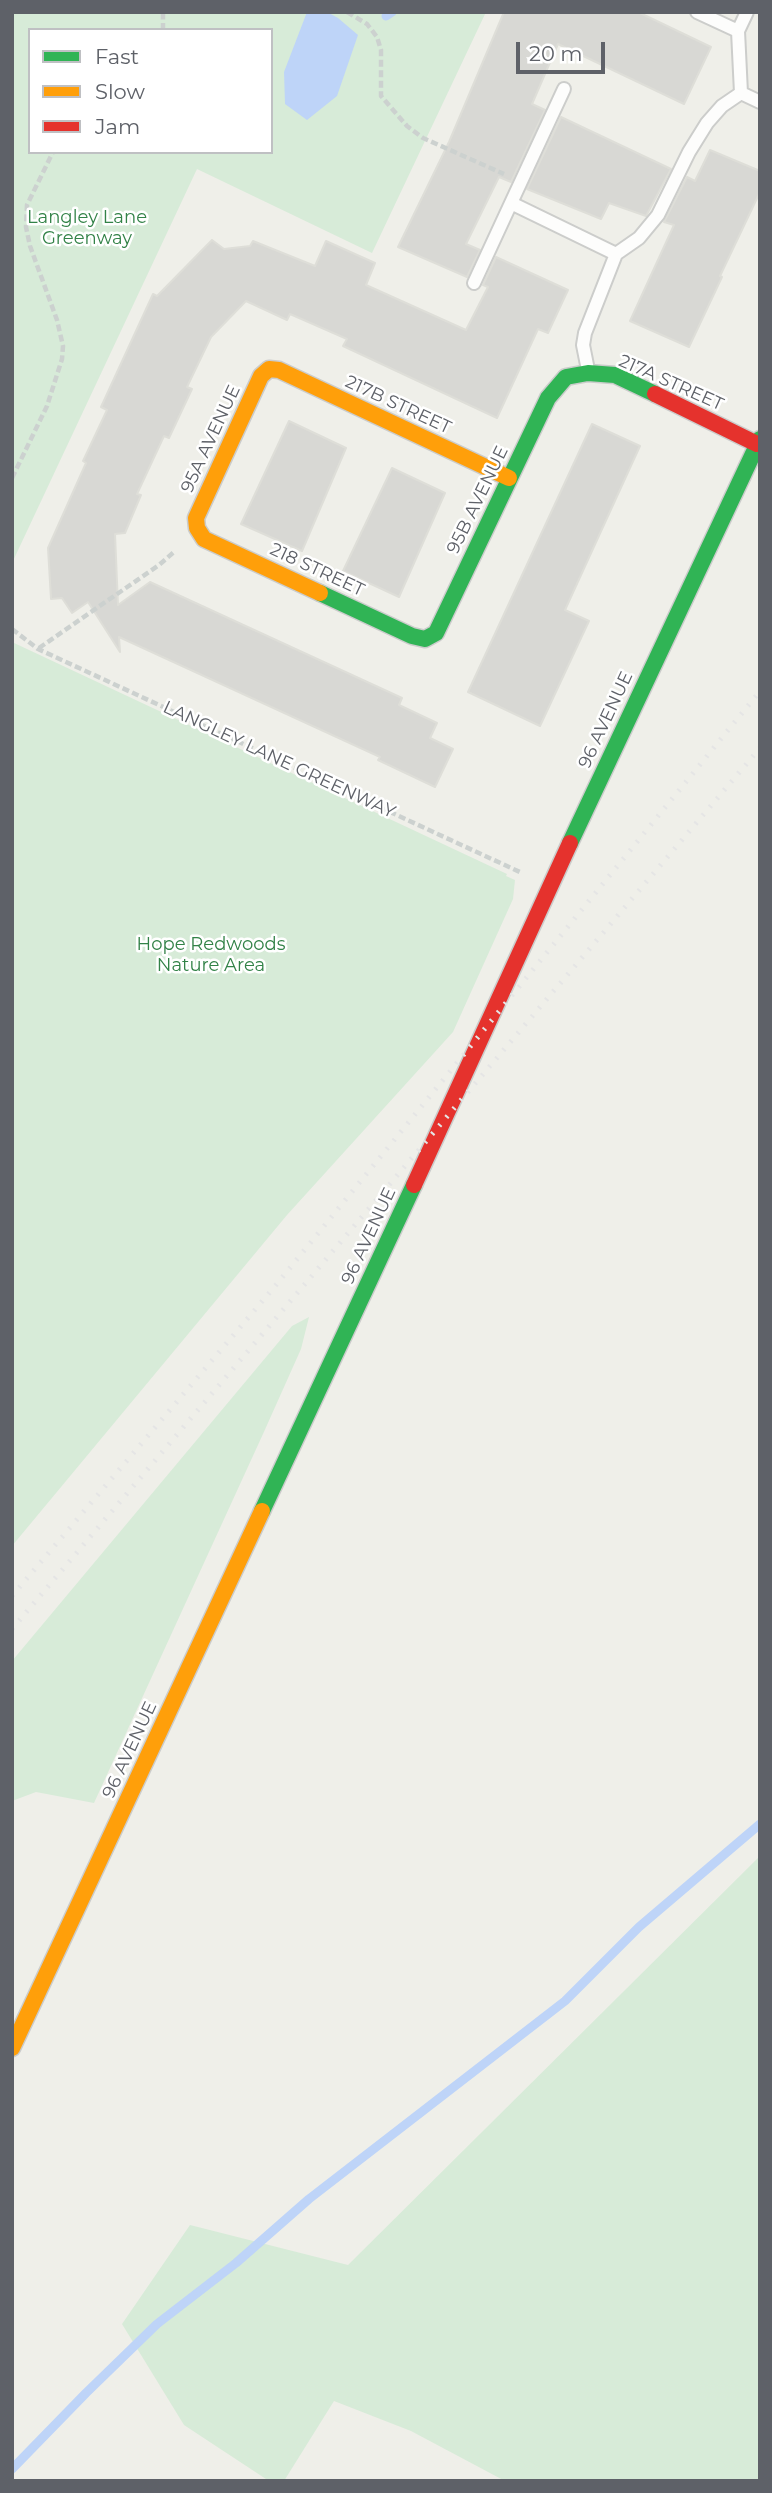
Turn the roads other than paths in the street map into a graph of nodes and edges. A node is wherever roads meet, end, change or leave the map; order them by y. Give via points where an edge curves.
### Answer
1 (697, 12) edge
2 (747, 12) edge
3 (738, 31) junction
4 (564, 89) dead end
5 (741, 93) junction
6 (760, 102) edge
7 (511, 203) junction
8 (616, 254) junction
9 (474, 283) dead end
10 (269, 369) joint
11 (588, 373) junction
12 (566, 377) joint
13 (758, 442) edge
14 (509, 478) junction
15 (197, 528) joint
16 (425, 639) joint
17 (12, 2048) edge

1 - 3 lane
2 - 3 lane
3 - 5 lane
4 - 7 lane
5 - 6 lane
5 - 8 lane via 707,123 658,215
7 - 8 lane
7 - 9 lane
8 - 11 lane via 585,333
10 - 14 main road, 217B STREET
10 - 15 main road, 95A AVENUE via 261,376 195,518
11 - 12 main road, 217A STREET
11 - 13 main road, 217A STREET via 615,375
12 - 14 main road, 95B AVENUE via 548,398
13 - 17 main road, 96 AVENUE
14 - 16 main road, 95B AVENUE via 436,633
15 - 16 main road, 218 STREET via 204,539

